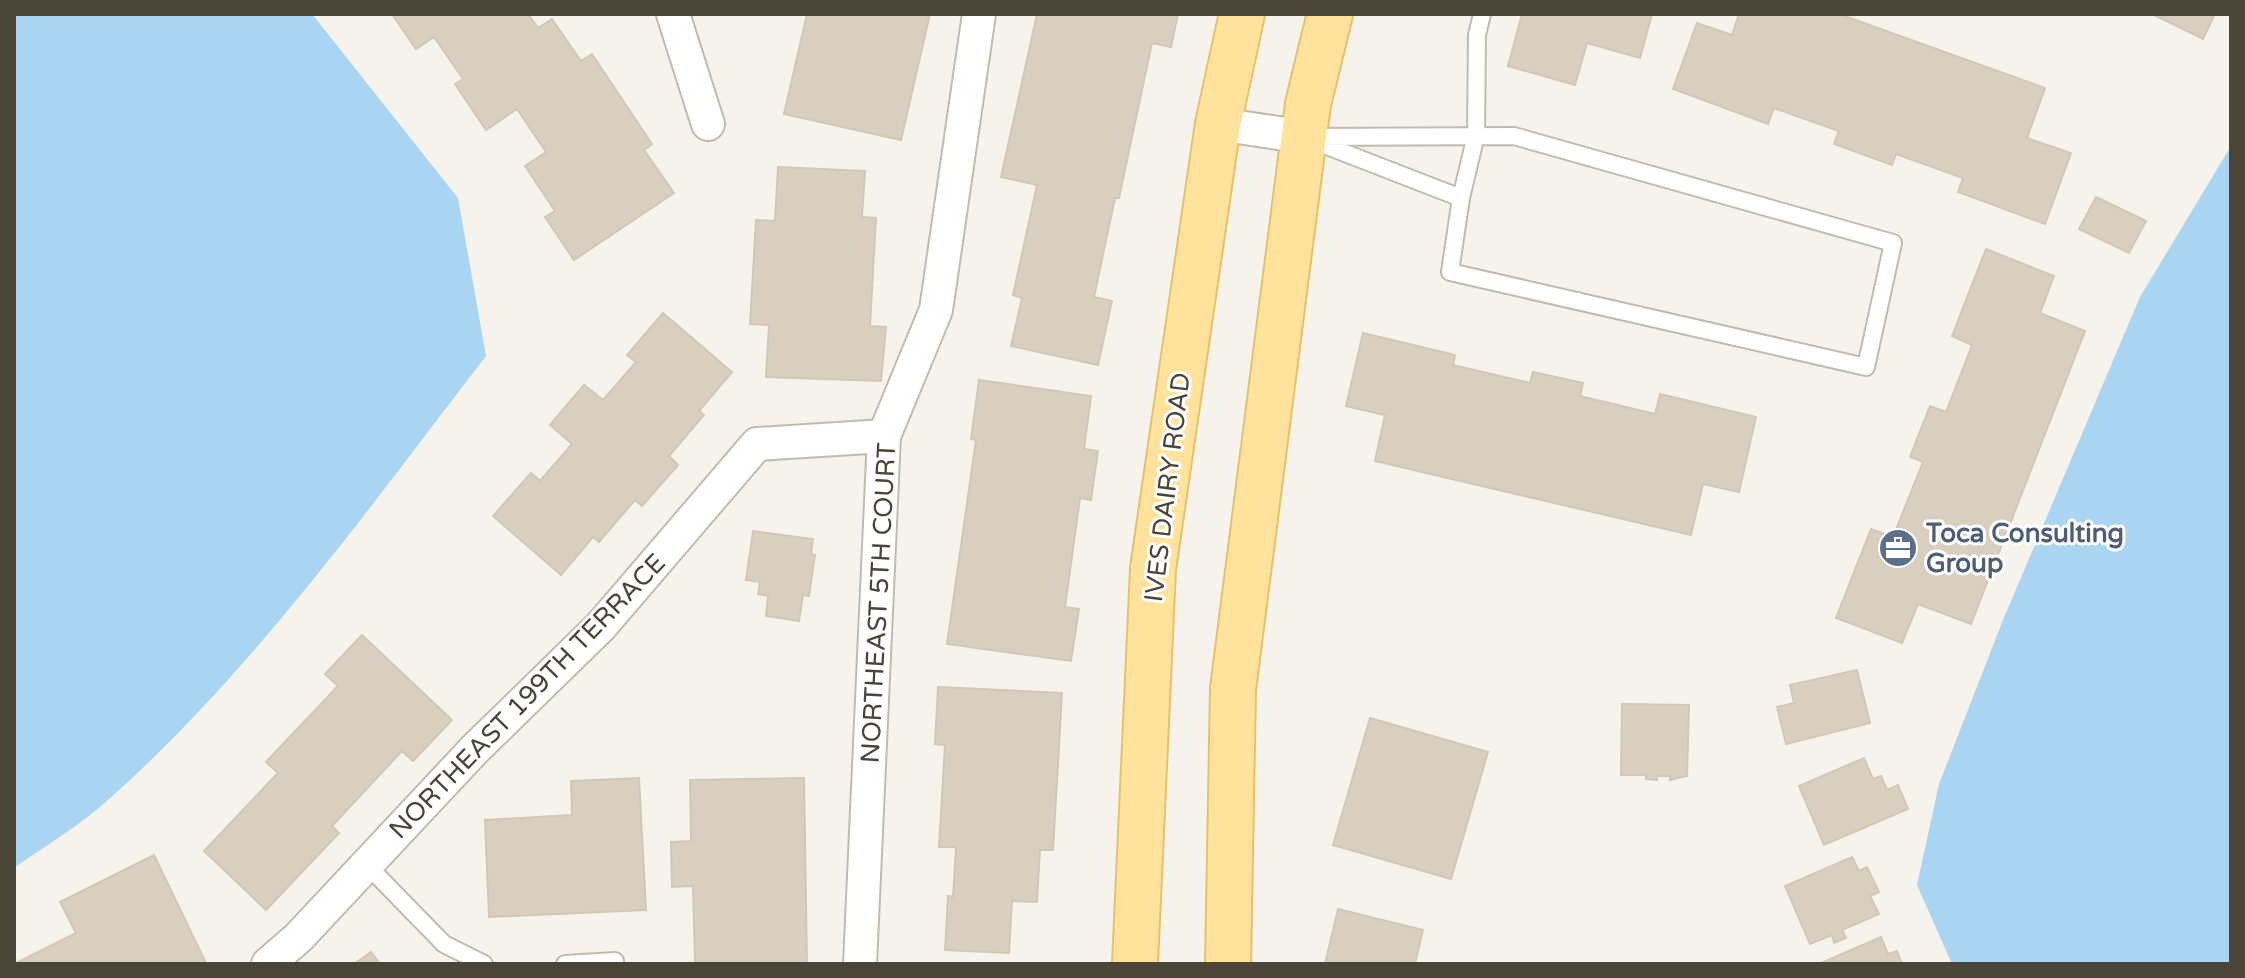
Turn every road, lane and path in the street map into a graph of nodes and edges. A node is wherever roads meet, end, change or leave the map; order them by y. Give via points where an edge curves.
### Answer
1 (673, 14) edge
2 (979, 14) edge
3 (1242, 14) edge
4 (1330, 14) edge
5 (1482, 14) edge
6 (708, 124) dead end
7 (1218, 124) junction
8 (1476, 135) junction
9 (1305, 137) junction
10 (1461, 198) junction
11 (884, 436) junction
12 (367, 865) junction
13 (615, 961) dead end
14 (268, 964) edge
15 (484, 964) edge
16 (565, 964) edge
17 (860, 964) edge
18 (1135, 964) edge
19 (1228, 964) edge

1 - 6 street
2 - 11 street, NORTHEAST 5TH COURT via 936,310
3 - 7 main road, IVES DAIRY ROAD
4 - 9 main road
5 - 8 lane
7 - 9 street
7 - 18 main road, IVES DAIRY ROAD via 1153,569
8 - 9 lane
8 - 10 lane
8 - 10 lane via 1514,136 1893,243 1866,367 1450,272
9 - 10 lane
9 - 19 main road via 1233,689
11 - 12 street, NORTHEAST 199TH TERRACE via 757,444 601,626
11 - 17 street, NORTHEAST 5TH COURT
12 - 14 street, NORTHEAST 199TH TERRACE
12 - 15 lane via 444,944
13 - 16 lane

